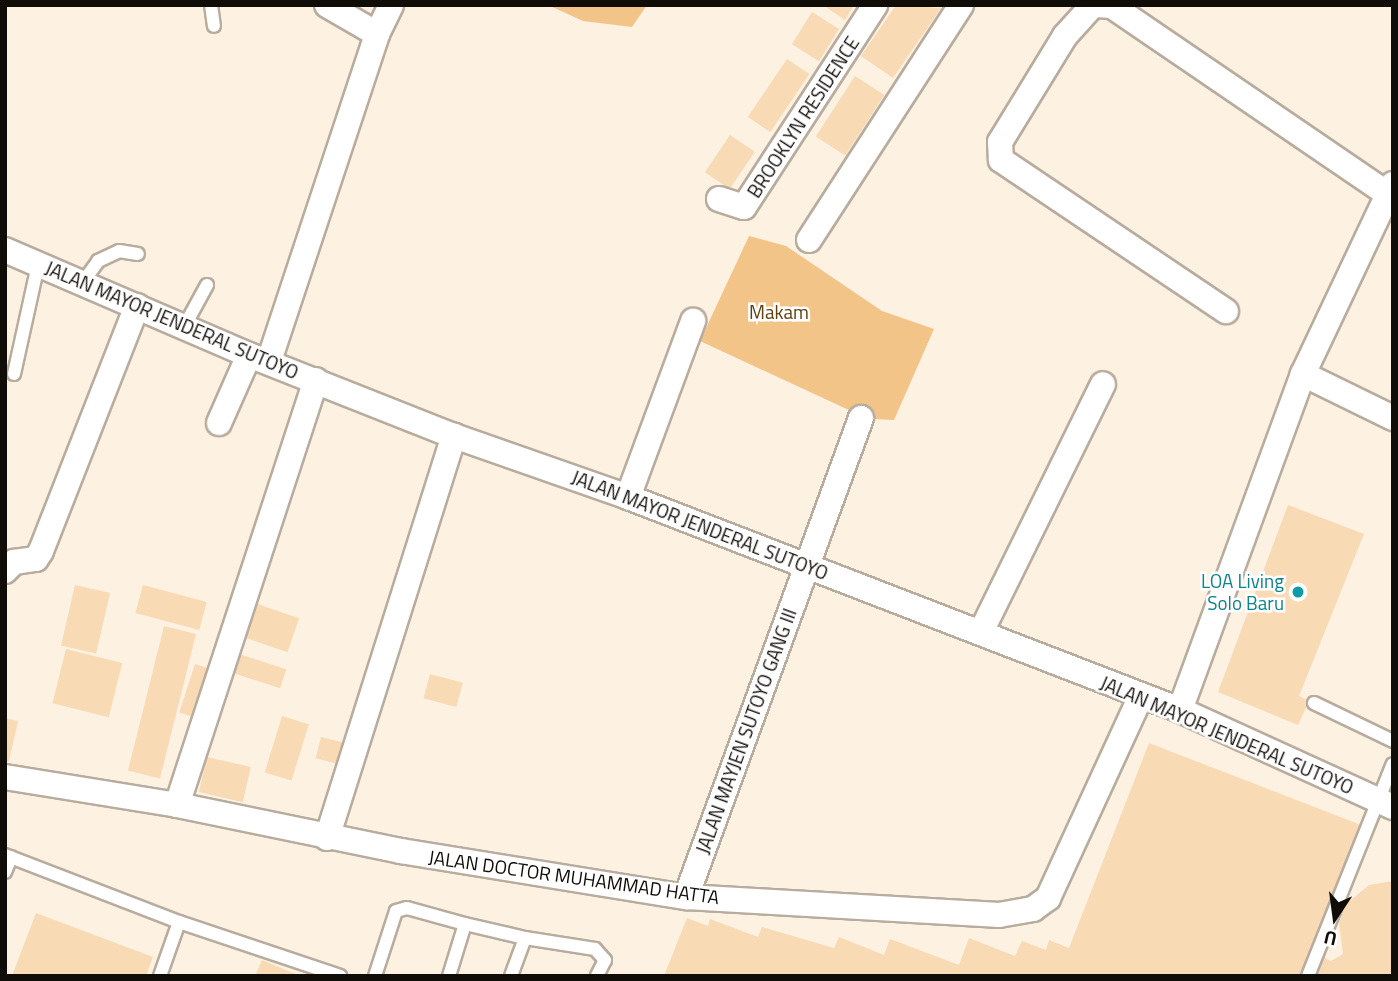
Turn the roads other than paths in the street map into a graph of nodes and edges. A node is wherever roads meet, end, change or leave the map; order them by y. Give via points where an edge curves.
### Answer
1 (211, 5) edge
2 (327, 5) edge
3 (391, 5) edge
4 (875, 5) edge
5 (961, 5) edge
6 (1094, 5) edge
7 (214, 26) dead end
8 (377, 34) junction
9 (1391, 192) edge
10 (719, 199) dead end
11 (809, 240) dead end
12 (5, 250) edge
13 (138, 254) dead end
14 (38, 265) junction
15 (83, 282) junction
16 (207, 285) dead end
17 (137, 306) junction
18 (1226, 311) dead end
19 (693, 321) dead end
20 (184, 327) junction
21 (259, 358) junction
22 (14, 373) dead end
23 (1303, 374) junction
24 (316, 380) junction
25 (1103, 384) dead end
26 (861, 418) dead end
27 (1393, 418) edge
28 (219, 423) dead end
29 (454, 436) junction
30 (628, 497) junction
31 (806, 565) junction
32 (5, 571) edge
33 (981, 632) junction
34 (1141, 696) junction
35 (1314, 703) dead end
36 (1180, 710) junction
37 (1393, 741) edge
38 (1393, 764) edge
39 (5, 777) edge
40 (1385, 803) edge
41 (177, 805) junction
42 (327, 838) junction
43 (8, 856) edge
44 (5, 872) edge
45 (687, 897) junction
46 (179, 922) junction
47 (465, 924) junction
48 (525, 938) junction
49 (313, 971) edge
50 (160, 976) edge
51 (340, 976) edge
52 (375, 976) edge
53 (449, 976) edge
54 (511, 976) edge
55 (597, 976) edge
56 (1308, 976) edge

1 - 7 lane
2 - 8 street
3 - 8 street
4 - 10 street, BROOKLYN RESIDENCE via 744,207
5 - 11 street
6 - 9 street via 1112,6
6 - 18 street via 1065,36 1000,142 1001,160
8 - 21 street
9 - 23 street
12 - 14 street, JALAN MAYOR JENDERAL SUTOYO
13 - 15 lane via 119,251 98,261
14 - 15 street, JALAN MAYOR JENDERAL SUTOYO
14 - 22 lane
15 - 17 street, JALAN MAYOR JENDERAL SUTOYO
16 - 20 lane
17 - 20 street, JALAN MAYOR JENDERAL SUTOYO
17 - 32 street via 41,551 36,559 15,562
19 - 30 street
20 - 21 street, JALAN MAYOR JENDERAL SUTOYO
21 - 24 street, JALAN MAYOR JENDERAL SUTOYO
21 - 28 street
23 - 27 street
23 - 36 street
24 - 29 street, JALAN MAYOR JENDERAL SUTOYO
24 - 41 street
25 - 33 street
26 - 31 street, JALAN MAYJEN SUTOYO GANG III
29 - 30 street, JALAN MAYOR JENDERAL SUTOYO
29 - 42 street
30 - 31 street, JALAN MAYOR JENDERAL SUTOYO
31 - 33 street, JALAN MAYOR JENDERAL SUTOYO
31 - 45 street, JALAN MAYJEN SUTOYO GANG III
33 - 34 street, JALAN MAYOR JENDERAL SUTOYO
34 - 36 street, JALAN MAYOR JENDERAL SUTOYO
34 - 45 street, JALAN DOCTOR MUHAMMAD HATTA via 1057,882 1033,909 961,916
35 - 37 lane
36 - 40 street, JALAN MAYOR JENDERAL SUTOYO
38 - 40 lane
39 - 41 street, JALAN DOCTOR MUHAMMAD HATTA
40 - 56 lane
41 - 42 street, JALAN DOCTOR MUHAMMAD HATTA
42 - 45 street, JALAN DOCTOR MUHAMMAD HATTA
43 - 44 lane
43 - 46 lane
46 - 49 lane
46 - 50 lane
47 - 48 lane
47 - 52 lane via 407,908 396,912
47 - 53 lane
48 - 54 lane
48 - 55 lane via 595,949 605,960
49 - 51 lane

